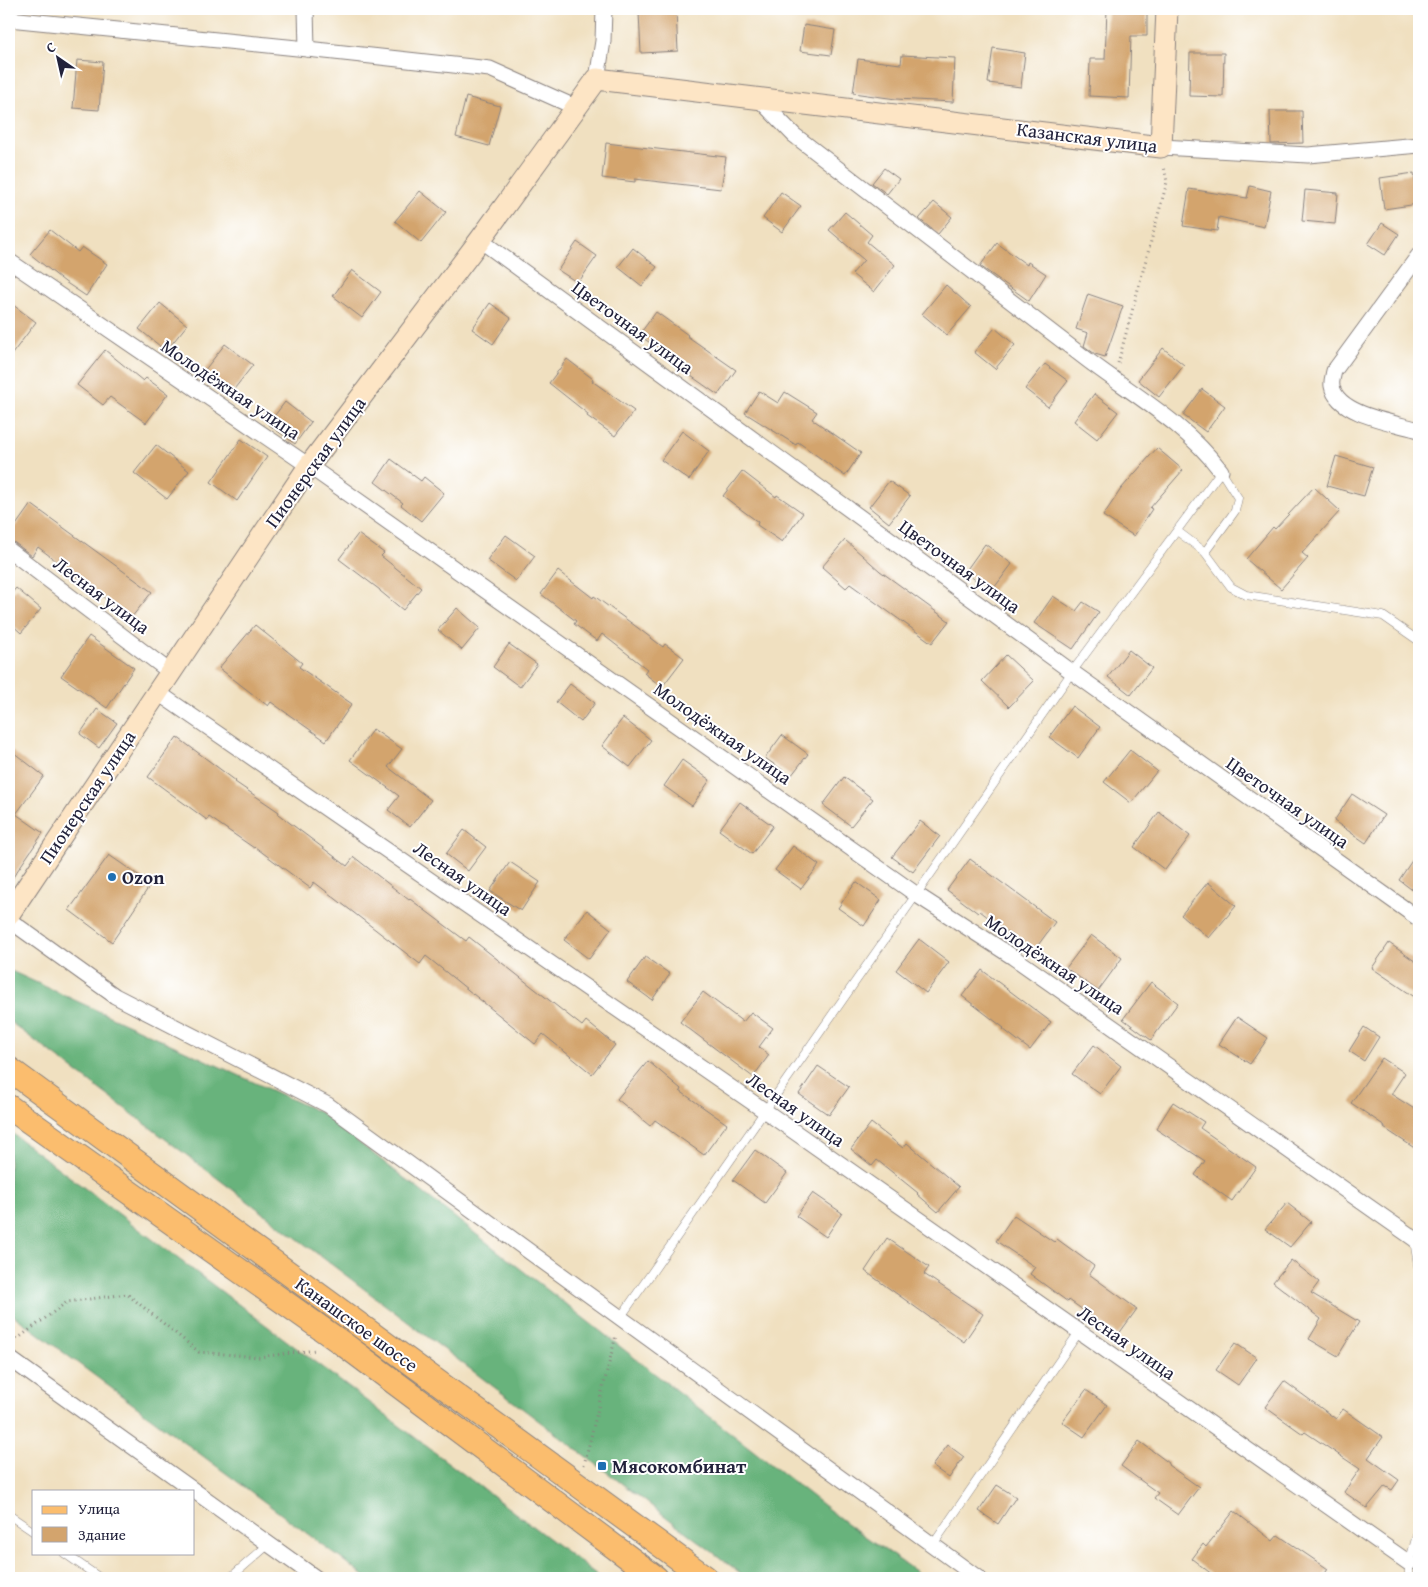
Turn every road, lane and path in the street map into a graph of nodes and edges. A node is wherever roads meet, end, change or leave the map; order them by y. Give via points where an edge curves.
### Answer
1 (306, 9) edge
2 (604, 9) edge
3 (1166, 9) edge
4 (9, 19) edge
5 (306, 49) junction
6 (598, 79) junction
7 (757, 97) junction
8 (577, 108) junction
9 (1419, 145) edge
10 (1162, 147) junction
11 (480, 240) junction
12 (1419, 256) edge
13 (9, 261) edge
14 (1114, 380) junction
15 (1419, 430) edge
16 (309, 466) junction
17 (1221, 471) junction
18 (1177, 531) junction
19 (9, 550) edge
20 (1205, 552) junction
21 (1419, 641) edge
22 (170, 672) junction
23 (1072, 672) junction
24 (157, 692) junction
25 (917, 895) junction
26 (9, 914) edge
27 (1419, 919) edge
28 (9, 920) edge
29 (9, 1069) edge
30 (9, 1107) edge
31 (765, 1111) junction
32 (1416, 1240) edge
33 (1419, 1271) edge
34 (620, 1318) junction
35 (1079, 1332) junction
36 (9, 1343) edge
37 (346, 1346) junction
38 (9, 1358) edge
39 (584, 1466) dead end
40 (194, 1490) edge
41 (195, 1491) edge
42 (9, 1515) edge
43 (1419, 1528) edge
44 (32, 1531) edge
45 (269, 1544) junction
46 (932, 1546) junction
47 (65, 1554) edge
48 (1409, 1563) junction
49 (100, 1578) edge
50 (230, 1578) edge
51 (316, 1578) edge
52 (656, 1578) edge
53 (706, 1578) edge
54 (978, 1578) edge
55 (1409, 1578) edge

1 - 5 street
2 - 6 street, Пионерская улица
3 - 10 street
4 - 5 street
5 - 8 street via 490,69
6 - 7 street, Казанская улица
6 - 8 street, Пионерская улица
7 - 10 street, Казанская улица
7 - 14 street via 794,134
8 - 11 street, Пионерская улица
9 - 10 street, Казанская улица via 1308,155
10 - 14 path via 1167,182
11 - 16 street, Пионерская улица
11 - 23 street, Цветочная улица
12 - 15 street via 1334,371 1331,385 1336,398 1356,412
13 - 16 street, Молодёжная улица
14 - 17 street via 1170,419 1207,452
16 - 22 street, Пионерская улица
16 - 25 street, Молодёжная улица
17 - 18 lane
17 - 20 lane via 1238,498 1235,511
18 - 20 lane
18 - 23 lane
19 - 22 street, Лесная улица
20 - 21 lane via 1232,587 1246,594 1382,616
22 - 24 street, Пионерская улица
23 - 25 lane
23 - 27 street, Цветочная улица
24 - 26 street, Пионерская улица
24 - 31 street, Лесная улица
25 - 31 lane
25 - 32 street, Молодёжная улица via 1021,963
28 - 34 street via 115,996 328,1105
29 - 53 main road, Канашское шоссе
30 - 37 main road, Канашское шоссе
31 - 34 lane
31 - 35 street, Лесная улица
32 - 33 lane
34 - 39 path
34 - 46 street
35 - 46 lane
35 - 48 street, Лесная улица
36 - 37 path via 67,1302 127,1294 199,1352 260,1357
37 - 52 main road, Канашское шоссе
38 - 40 street
41 - 45 street
42 - 44 lane
43 - 48 lane
45 - 50 lane
45 - 51 street
46 - 54 street
47 - 49 lane
48 - 55 lane

